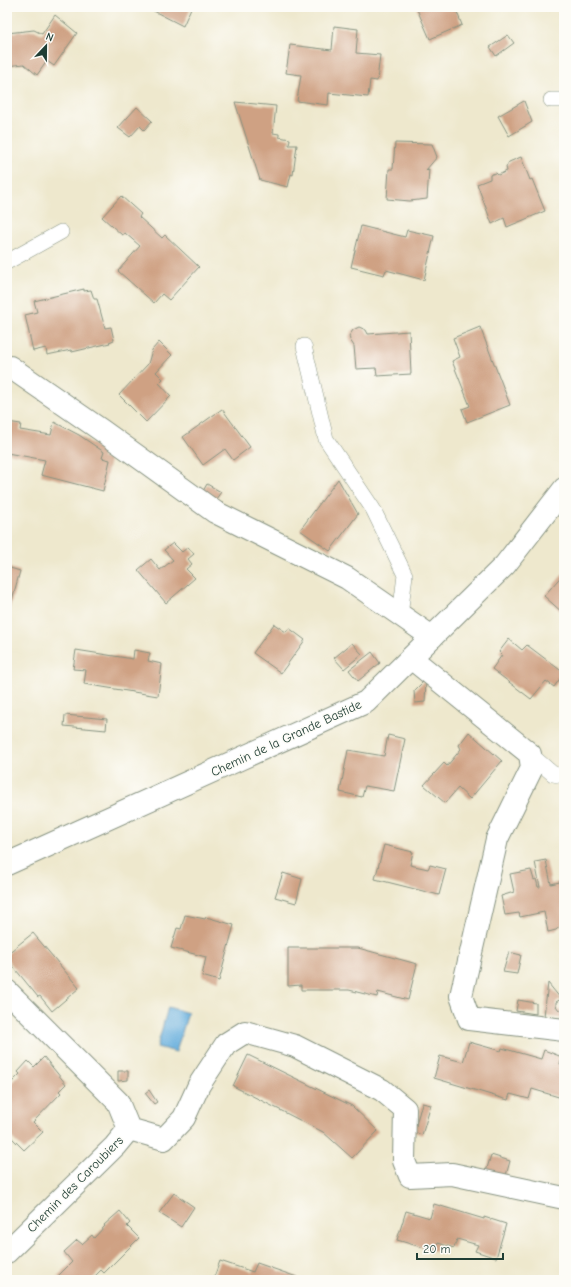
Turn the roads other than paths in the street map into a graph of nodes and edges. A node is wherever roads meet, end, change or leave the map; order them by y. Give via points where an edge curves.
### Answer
1 (61, 232) dead end
2 (7, 262) edge
3 (304, 346) dead end
4 (10, 367) dead end
5 (564, 489) edge
6 (400, 616) junction
7 (432, 637) junction
8 (411, 658) junction
9 (530, 754) junction
10 (564, 776) edge
11 (7, 864) edge
12 (7, 991) edge
13 (564, 1030) edge
14 (130, 1129) junction
15 (564, 1198) edge
16 (7, 1252) edge

1 - 2 lane
3 - 6 lane via 326,439 373,508 405,575
4 - 6 street via 216,512 347,578
5 - 7 street, Chemin de la Grande Bastide via 505,565
6 - 7 street
7 - 8 street, Chemin de la Grande Bastide
8 - 9 street
8 - 11 street, Chemin de la Grande Bastide via 366,702
9 - 10 lane via 553,774
9 - 13 street via 532,768 497,839 461,996 469,1019
12 - 14 street, Chemin des Caroubiers via 118,1102
14 - 15 street via 164,1138 184,1118 199,1085 226,1044 245,1032 295,1046 382,1090 405,1109 404,1161 410,1176 452,1174
14 - 16 street, Chemin des Caroubiers

